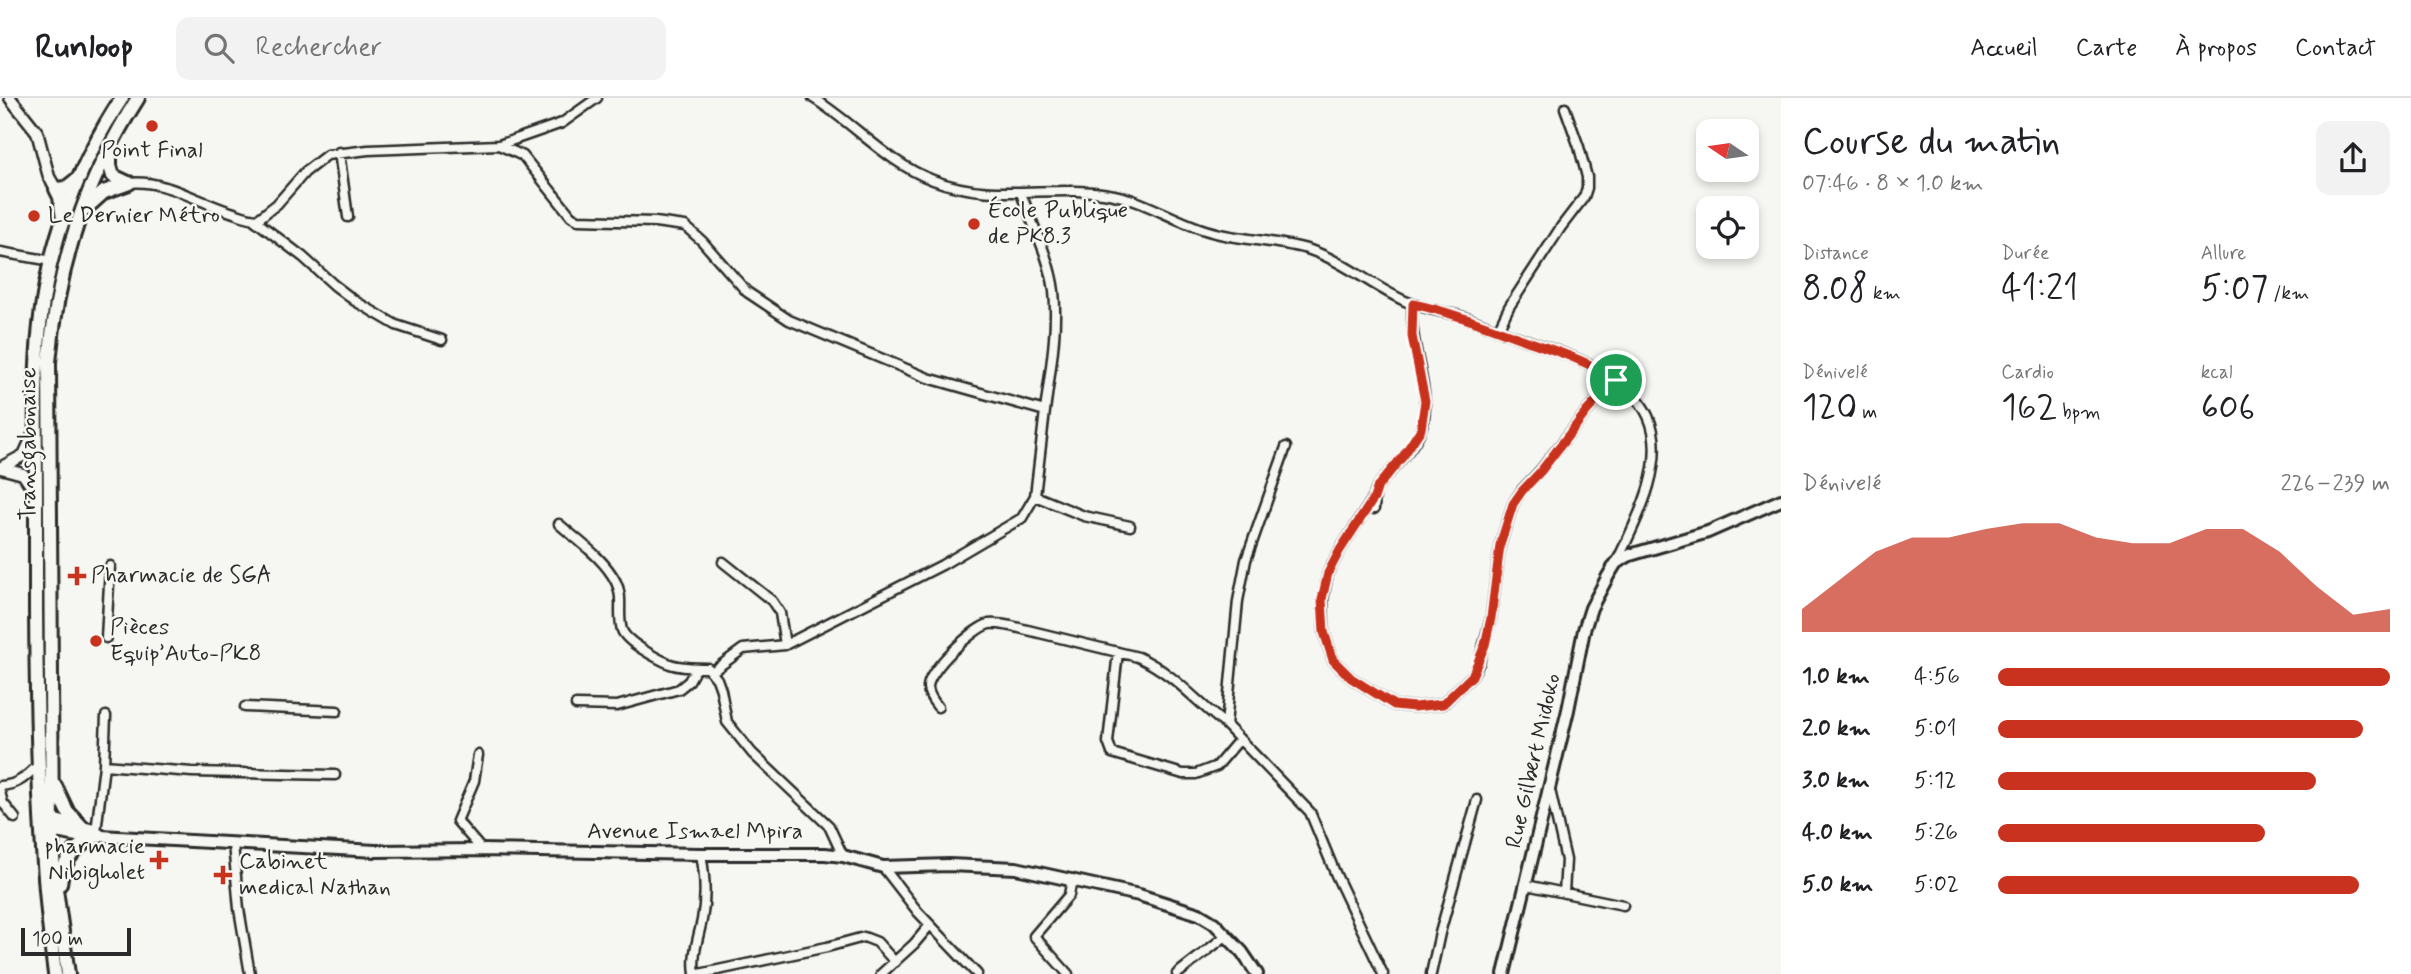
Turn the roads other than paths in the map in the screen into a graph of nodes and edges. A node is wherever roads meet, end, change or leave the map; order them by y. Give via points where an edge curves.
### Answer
1 (10, 98) edge
2 (122, 98) edge
3 (138, 98) edge
4 (597, 98) edge
5 (813, 98) edge
6 (1564, 108) dead end
7 (111, 143) junction
8 (499, 145) junction
9 (339, 152) junction
10 (80, 177) junction
11 (129, 183) junction
12 (56, 189) junction
13 (1021, 193) junction
14 (79, 214) junction
15 (348, 217) dead end
16 (253, 219) junction
17 (63, 220) junction
18 (0, 252) edge
19 (52, 261) junction
20 (1413, 304) junction
21 (1498, 330) junction
22 (442, 340) dead end
23 (1616, 380) junction
24 (1045, 411) junction
25 (35, 431) junction
26 (1286, 447) dead end
27 (0, 468) edge
28 (36, 495) junction
29 (1035, 496) junction
30 (1374, 498) junction
31 (1781, 500) edge
32 (1374, 509) dead end
33 (559, 524) dead end
34 (1130, 526) dead end
35 (723, 562) dead end
36 (1616, 563) junction
37 (110, 566) dead end
38 (106, 638) dead end
39 (785, 645) junction
40 (1118, 653) junction
41 (696, 668) junction
42 (713, 671) junction
43 (576, 705) dead end
44 (245, 706) dead end
45 (938, 707) dead end
46 (337, 712) dead end
47 (106, 716) dead end
48 (1226, 725) junction
49 (1239, 740) junction
50 (478, 755) dead end
51 (38, 765) junction
52 (104, 765) junction
53 (335, 775) dead end
54 (52, 779) junction
55 (0, 786) edge
56 (1549, 787) junction
57 (0, 792) edge
58 (1477, 800) dead end
59 (15, 818) dead end
60 (46, 824) junction
61 (93, 834) junction
62 (233, 844) junction
63 (482, 850) junction
64 (701, 855) junction
65 (843, 856) junction
66 (883, 867) junction
67 (1072, 879) junction
68 (1526, 885) junction
69 (1563, 893) junction
70 (1623, 905) dead end
71 (59, 913) junction
72 (930, 925) junction
73 (1227, 934) junction
74 (895, 962) junction
75 (1183, 972) edge
76 (55, 974) edge
77 (68, 974) edge
78 (250, 974) edge
79 (697, 974) edge
80 (881, 974) edge
81 (977, 974) edge
82 (1068, 974) edge
83 (1257, 974) edge
84 (1383, 974) edge
85 (1432, 974) edge
86 (1504, 974) edge

1 - 12 street via 37,132
2 - 10 highway
3 - 7 highway, Transgabonaise
4 - 8 street via 562,123
5 - 13 street via 930,180 974,192
6 - 21 street via 1579,147 1587,188
7 - 11 highway via 111,171 115,178
7 - 14 highway, Transgabonaise
8 - 9 street
8 - 24 street via 523,156 578,220 685,226 747,292 789,320 928,378
9 - 15 street
9 - 16 street via 317,161 277,204
10 - 12 highway via 66,188
10 - 17 highway, Transgabonaise
11 - 14 highway via 104,192
11 - 16 street via 155,184
12 - 17 highway
13 - 20 street via 1110,194 1201,229 1298,247 1348,267
13 - 24 street via 1054,292
14 - 54 highway, Transgabonaise via 60,285 49,362
16 - 22 street via 355,302 396,325
17 - 19 highway, Transgabonaise
18 - 19 street
19 - 25 highway, Transgabonaise via 40,321
20 - 21 street
20 - 30 street via 1412,336 1424,416 1421,429
21 - 23 street via 1583,361
23 - 30 street via 1513,504 1500,545 1491,618 1479,663 1443,704 1394,705 1351,678 1333,660 1324,632 1322,599 1328,573
23 - 36 street via 1648,415 1655,462
24 - 29 street
25 - 27 street via 24,455
25 - 28 highway, Transgabonaise
26 - 48 street via 1246,560
27 - 28 street via 23,474
28 - 51 highway, Transgabonaise
29 - 34 street via 1084,516
29 - 39 street via 1022,518 1002,531
30 - 32 street
31 - 36 main road via 1708,532
33 - 41 street via 616,581 621,626 629,639 672,664
35 - 39 street via 772,601 780,613
36 - 56 main road, Rue Gilbert Midoko via 1587,619
37 - 38 street
39 - 42 street via 743,649
40 - 45 street via 990,624 972,634 933,673 928,687
40 - 48 street via 1138,657 1173,676
40 - 49 street via 1108,742 1112,753 1196,774 1217,766
41 - 42 street
41 - 43 street via 679,689 617,706
42 - 65 street via 727,722 752,753 829,826
44 - 46 street
47 - 52 street
48 - 49 street
49 - 84 street via 1310,812
50 - 63 street via 474,781 457,821
51 - 55 street via 22,781
51 - 60 highway, Transgabonaise
52 - 53 street
52 - 61 street
54 - 60 highway, Transgabonaise
54 - 61 highway via 63,805
56 - 68 main road, Rue Gilbert Midoko
56 - 69 street via 1566,860
57 - 59 street
58 - 85 street
60 - 61 highway
60 - 71 highway, Transgabonaise
60 - 76 highway, Transgabonaise
61 - 62 main road, Avenue Ismael Mpira
61 - 71 highway via 65,863
62 - 63 main road, Avenue Ismael Mpira via 376,851
62 - 78 street
63 - 64 main road, Avenue Ismael Mpira
64 - 65 main road, Avenue Ismael Mpira
64 - 79 street via 704,902 693,961
65 - 66 main road, Avenue Ismael Mpira
66 - 67 main road, Avenue Ismael Mpira via 992,866
66 - 72 street
67 - 73 main road, Avenue Ismael Mpira via 1199,914
67 - 82 street via 1069,895 1034,936
68 - 69 street
68 - 86 main road, Rue Gilbert Midoko
69 - 70 street
71 - 77 highway, Transgabonaise
72 - 74 street
72 - 81 street
73 - 75 street
73 - 83 main road, Avenue Ismael Mpira
74 - 79 street via 877,942 864,937
74 - 80 street

